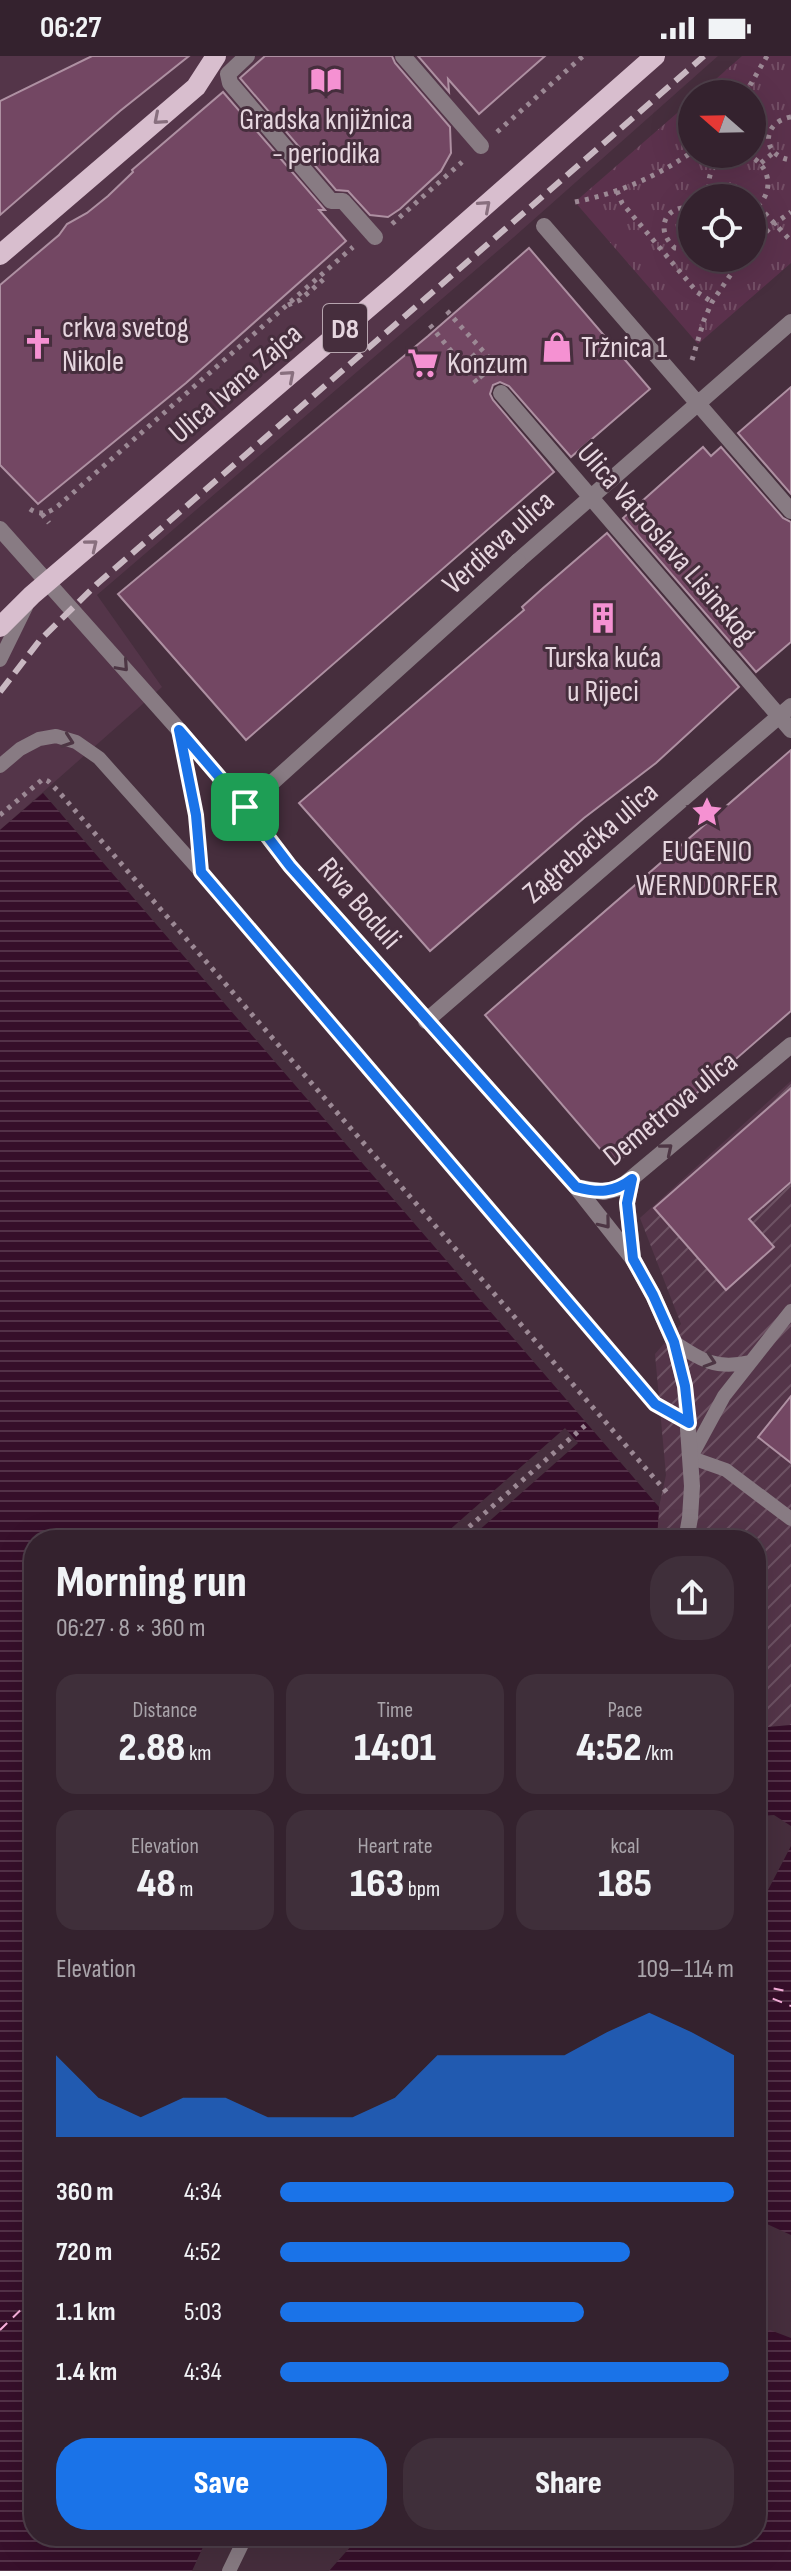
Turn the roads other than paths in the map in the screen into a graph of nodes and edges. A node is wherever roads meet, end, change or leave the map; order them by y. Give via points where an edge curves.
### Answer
1 (247, 56) edge
2 (403, 56) edge
3 (655, 56) edge
4 (221, 68) edge
5 (217, 92) dead end
6 (481, 146) road end
7 (544, 226) dead end
8 (375, 237) road end
9 (0, 255) edge
10 (791, 322) edge
11 (501, 393) road end
12 (698, 404) junction
13 (591, 497) junction
14 (791, 511) edge
15 (0, 529) edge
16 (39, 589) junction
17 (0, 627) edge
18 (0, 660) edge
19 (785, 711) edge
20 (179, 730) junction
21 (791, 730) edge
22 (0, 766) edge
23 (245, 807) junction
24 (201, 872) junction
25 (426, 1021) junction
26 (791, 1045) edge
27 (632, 1179) junction
28 (576, 1187) junction
29 (633, 1259) junction
30 (791, 1311) edge
31 (674, 1342) junction
32 (750, 1362) junction
33 (689, 1423) junction
34 (692, 1457) junction
35 (791, 1519) edge
36 (688, 1530) edge
37 (241, 2546) edge
38 (229, 2571) edge

1 - 4 street
2 - 6 street
16 -> 3 main road, Ulica Ivana Zajca / D8
4 - 5 street
4 - 8 street via 331,201 343,201
4 -> 9 main road
7 - 12 street
10 - 12 street, Verdieva ulica
11 - 13 street, Ulica Vatroslava Lisinskog
12 - 13 street, Verdieva ulica
12 - 14 street
13 - 19 street, Ulica Vatroslava Lisinskog
13 - 23 street, Verdieva ulica
15 - 16 street, Riva Boduli
16 - 17 main road, D8
16 - 18 lane
16 -> 20 street, Riva Boduli
19 - 21 street, Ulica Vatroslava Lisinskog
19 - 25 street, Zagrebačka ulica
20 - 23 street, Riva Boduli
20 - 24 lane
22 -> 24 lane via 39,739 56,736 76,742 99,758
23 - 25 street, Riva Boduli
24 - 33 lane via 647,1395
25 - 28 street, Riva Boduli
27 -> 26 street, Demetrova ulica
27 - 28 street, Demetrova ulica via 604,1192
27 - 29 street, Riva Boduli via 627,1203
28 -> 29 street, Riva Boduli
29 - 31 street, Riva Boduli
30 - 32 lane
31 -> 32 lane via 715,1364
31 - 33 street, Riva Boduli
32 - 34 lane via 724,1396
33 - 34 street, Riva Boduli
34 - 35 lane via 726,1470
34 - 36 street, Riva Boduli
37 - 38 lane

